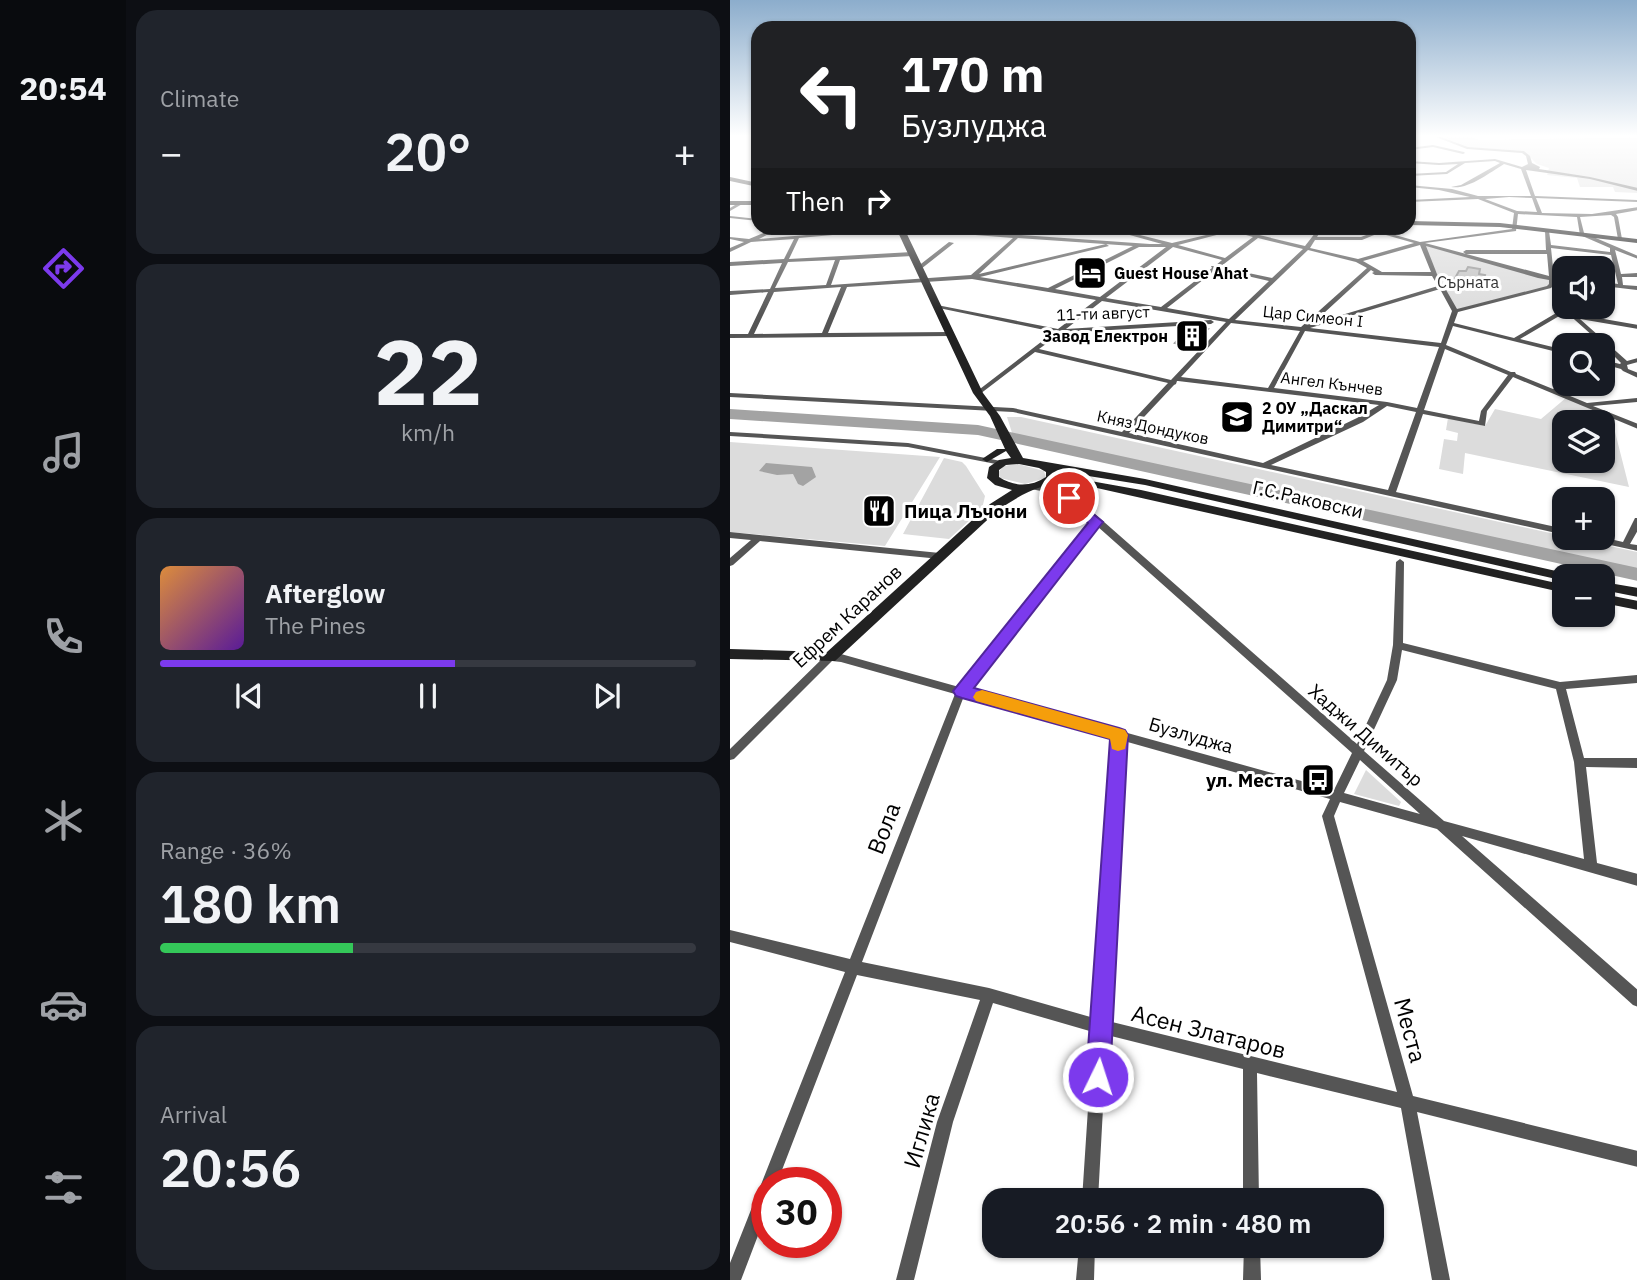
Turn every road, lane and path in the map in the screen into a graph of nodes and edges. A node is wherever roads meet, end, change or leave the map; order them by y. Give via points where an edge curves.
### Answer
1 (1475, 197) edge
2 (1534, 197) junction
3 (1480, 198) junction
4 (1416, 201) edge
5 (1637, 201) edge
6 (730, 202) edge
7 (751, 202) edge
8 (751, 202) edge
9 (742, 203) junction
10 (1637, 208) edge
11 (730, 210) edge
12 (1516, 212) junction
13 (1613, 214) junction
14 (1540, 215) junction
15 (1637, 215) edge
16 (730, 217) edge
17 (1579, 218) junction
18 (751, 219) edge
19 (1416, 223) edge
20 (1515, 228) junction
21 (1547, 231) junction
22 (1582, 234) junction
23 (762, 235) edge
24 (820, 235) edge
25 (903, 235) edge
26 (989, 235) edge
27 (1017, 235) edge
28 (1132, 235) edge
29 (1211, 235) edge
30 (1253, 235) edge
31 (1316, 235) edge
32 (1370, 235) edge
33 (1393, 235) edge
34 (1257, 236) junction
35 (797, 237) junction
36 (1015, 237) junction
37 (730, 238) edge
38 (1314, 238) junction
39 (1620, 239) junction
40 (749, 241) junction
41 (1637, 241) edge
42 (951, 243) dead end
43 (1422, 243) junction
44 (1117, 244) junction
45 (1139, 245) junction
46 (1172, 245) junction
47 (1611, 245) junction
48 (1306, 249) junction
49 (1549, 249) junction
50 (730, 250) edge
51 (1453, 252) junction
52 (912, 254) junction
53 (1613, 254) junction
54 (838, 258) junction
55 (1224, 258) junction
56 (1637, 258) edge
57 (787, 261) junction
58 (1358, 261) junction
59 (730, 264) edge
60 (1213, 267) junction
61 (919, 268) junction
62 (1370, 268) junction
63 (1365, 273) junction
64 (1381, 273) junction
65 (1434, 274) junction
66 (1637, 275) edge
67 (1619, 276) junction
68 (972, 277) junction
69 (1551, 278) junction
70 (924, 280) junction
71 (1273, 280) junction
72 (845, 285) junction
73 (1615, 285) edge
74 (829, 286) junction
75 (1621, 286) junction
76 (1442, 287) junction
77 (1637, 288) edge
78 (774, 290) junction
79 (1049, 290) junction
80 (730, 293) edge
81 (1101, 299) junction
82 (937, 307) junction
83 (1161, 310) junction
84 (1455, 310) junction
85 (1552, 318) edge
86 (1576, 319) edge
87 (1590, 319) edge
88 (1230, 321) junction
89 (1450, 324) junction
90 (1637, 327) edge
91 (1304, 328) junction
92 (1060, 331) junction
93 (950, 334) junction
94 (730, 336) edge
95 (750, 336) junction
96 (824, 336) junction
97 (1514, 340) junction
98 (1442, 345) junction
99 (1552, 349) edge
100 (1034, 350) junction
101 (1637, 360) edge
102 (1615, 364) edge
103 (1624, 365) junction
104 (1513, 373) junction
105 (1637, 376) edge
106 (1176, 381) junction
107 (1270, 390) junction
108 (1552, 390) edge
109 (978, 393) junction
110 (730, 395) edge
111 (1565, 396) edge
112 (1637, 400) edge
113 (1387, 404) junction
114 (1586, 405) junction
115 (1421, 410) junction
116 (989, 414) junction
117 (1637, 426) edge
118 (730, 434) edge
119 (1124, 435) junction
120 (1004, 456) junction
121 (974, 457) junction
122 (987, 459) joint
123 (1042, 465) junction
124 (1263, 466) junction
125 (994, 477) junction
126 (1051, 479) junction
127 (1087, 482) junction
128 (1028, 488) junction
129 (1391, 494) junction
130 (1067, 497) junction
131 (994, 507) junction
132 (1637, 520) edge
133 (1096, 522) junction
134 (1552, 529) edge
135 (730, 535) edge
136 (758, 538) junction
137 (1615, 544) edge
138 (1625, 546) junction
139 (1637, 548) edge
140 (941, 556) junction
141 (1400, 562) dead end
142 (730, 563) edge
143 (1552, 574) edge
144 (1552, 586) edge
145 (1615, 588) edge
146 (1637, 593) edge
147 (1615, 601) edge
148 (1637, 606) edge
149 (1398, 645) junction
150 (730, 654) edge
151 (830, 657) junction
152 (1637, 679) edge
153 (1560, 686) junction
154 (962, 691) junction
155 (1119, 735) junction
156 (1359, 754) junction
157 (730, 757) edge
158 (1580, 762) junction
159 (1637, 763) edge
160 (1338, 796) junction
161 (1439, 825) junction
162 (1592, 868) junction
163 (1637, 880) edge
164 (730, 936) edge
165 (853, 967) junction
166 (989, 995) junction
167 (1637, 1000) edge
168 (1102, 1027) junction
169 (1250, 1065) junction
170 (1408, 1105) junction
171 (1637, 1159) edge
172 (775, 1167) edge
173 (1091, 1188) edge
174 (1251, 1188) edge
175 (751, 1231) edge
176 (1086, 1258) edge
177 (1252, 1258) edge
178 (732, 1280) edge
179 (905, 1280) edge
180 (1085, 1280) edge
181 (1252, 1280) edge
182 (1441, 1280) edge

1 - 3 street
2 - 3 street
2 - 5 street
2 - 14 street
3 - 4 street
3 - 12 street
6 - 7 street
6 - 9 street
8 - 9 street
9 - 11 street
10 - 13 street
12 - 14 street
12 - 20 street
13 - 15 street
13 - 17 street
13 - 39 street
14 - 17 street
16 - 18 street
17 - 22 street
19 - 20 street
20 - 21 street
20 - 22 street
20 - 43 street
21 - 22 street
21 - 49 street
22 - 39 street
22 - 47 street
23 - 40 street
24 - 35 street
25 - 52 street
26 - 36 street
27 - 36 street
28 - 46 street
29 - 46 street
30 - 34 street
31 - 38 street
32 - 38 street via 1362,239
33 - 43 street
34 - 48 street
34 - 55 street
35 - 40 street
35 - 57 street
36 - 44 street
36 - 68 street
37 - 40 street
38 - 48 street
39 - 41 street
40 - 50 street
42 - 61 street
43 - 51 street
43 - 58 street
43 - 65 street
44 - 45 street
44 - 68 street
45 - 46 street
45 - 79 street
46 - 55 street
46 - 81 street
47 - 53 street
47 - 56 street
48 - 58 street
48 - 71 street
49 - 51 street
49 - 53 street
49 - 69 street
51 - 69 street
52 - 54 street
52 - 61 street
53 - 67 street
54 - 57 street
54 - 74 street
55 - 60 street
57 - 59 street
57 - 78 street
58 - 62 street
60 - 71 street
60 - 83 street
61 - 70 street
62 - 63 street
62 - 64 street
63 - 64 street
63 - 91 street
64 - 65 street
65 - 76 street
66 - 67 street
67 - 75 street
68 - 70 street
68 - 79 street, Цар Симеон I
69 - 84 street via 1552,284 1543,289
70 - 72 street
70 - 82 street
71 - 88 street
72 - 74 street
72 - 96 street
73 - 75 street
74 - 78 street
75 - 77 street
76 - 84 street
76 - 91 street
78 - 80 street
78 - 95 street
79 - 81 street, Цар Симеон I
81 - 83 street, Цар Симеон I
81 - 92 street
82 - 92 street, 11-ти август
82 - 93 street
83 - 88 street, Цар Симеон I
84 - 89 street
85 - 97 street
86 - 103 street
87 - 90 street
88 - 91 street, Цар Симеон I
88 - 92 street, 11-ти август
88 - 106 street
89 - 97 street
89 - 98 street
91 - 98 street, Цар Симеон I
91 - 107 street
92 - 100 street
93 - 96 street
93 - 109 street
94 - 95 street
95 - 96 street
97 - 99 street
98 - 104 street, Цар Симеон I
98 - 115 street
100 - 106 street, Ангел Кънчев
100 - 109 street
101 - 103 street
102 - 103 street
103 - 105 street
104 - 108 street, Цар Симеон I
104 - 115 street, Ангел Кънчев via 1484,411 1482,424
106 - 107 street, Ангел Кънчев
106 - 119 street
107 - 113 street, Ангел Кънчев
109 - 116 street
110 - 116 street, Княз Дондуков
111 - 114 street, Цар Симеон I
112 - 114 street
113 - 115 street, Ангел Кънчев
113 - 124 street
114 - 117 street, Цар Симеон I
115 - 129 street
116 - 119 street, Княз Дондуков via 1013,410
116 - 120 street
118 - 121 street via 908,444
119 - 124 street, Княз Дондуков
120 - 122 street
120 - 123 street, Г.С.Раковски
120 - 125 street
121 - 122 street
121 - 125 street
123 - 126 street via 1051,470
123 - 143 street, Г.С.Раковски via 1145,482
124 - 129 street, Княз Дондуков
125 - 128 street
125 - 131 street
126 - 127 street, Г.С.Раковски
126 - 128 street, Ефрем Каранов
126 - 130 street, Хаджи Димитър
127 - 130 street
127 - 144 street, Г.С.Раковски
128 - 130 street
128 - 131 street, Ефрем Каранов
129 - 134 street, Княз Дондуков
130 - 133 street, Хаджи Димитър
131 - 140 street, Ефрем Каранов
132 - 138 street
133 - 154 street, Вола
133 - 156 street, Хаджи Димитър
135 - 136 street
136 - 140 street
136 - 142 street
137 - 138 street
138 - 139 street
140 - 151 street, Ефрем Каранов
141 - 149 street, Места
145 - 146 street
147 - 148 street
149 - 153 street
149 - 156 street, Места via 1386,698
150 - 151 street, Бузлуджа
151 - 154 street, Бузлуджа
151 - 157 street, Ефрем Каранов
152 - 153 street
153 - 158 street
154 - 155 street, Бузлуджа
154 - 165 street, Вола
155 - 160 street, Бузлуджа
155 - 168 street
156 - 160 street, Места
156 - 161 street, Хаджи Димитър
158 - 159 street
158 - 162 street
160 - 161 street, Бузлуджа
160 - 170 street, Места via 1328,816
161 - 162 street, Бузлуджа
161 - 167 street, Хаджи Димитър
162 - 163 street, Бузлуджа
164 - 165 street, Асен Златаров
165 - 166 street, Асен Златаров
165 - 172 street, Вола
166 - 168 street, Асен Златаров
166 - 179 street, Иглика via 945,1122
168 - 169 street, Асен Златаров
168 - 173 street
169 - 170 street, Асен Златаров
169 - 174 street
170 - 171 street, Асен Златаров
170 - 182 street, Места
175 - 178 street
176 - 180 street
177 - 181 street

